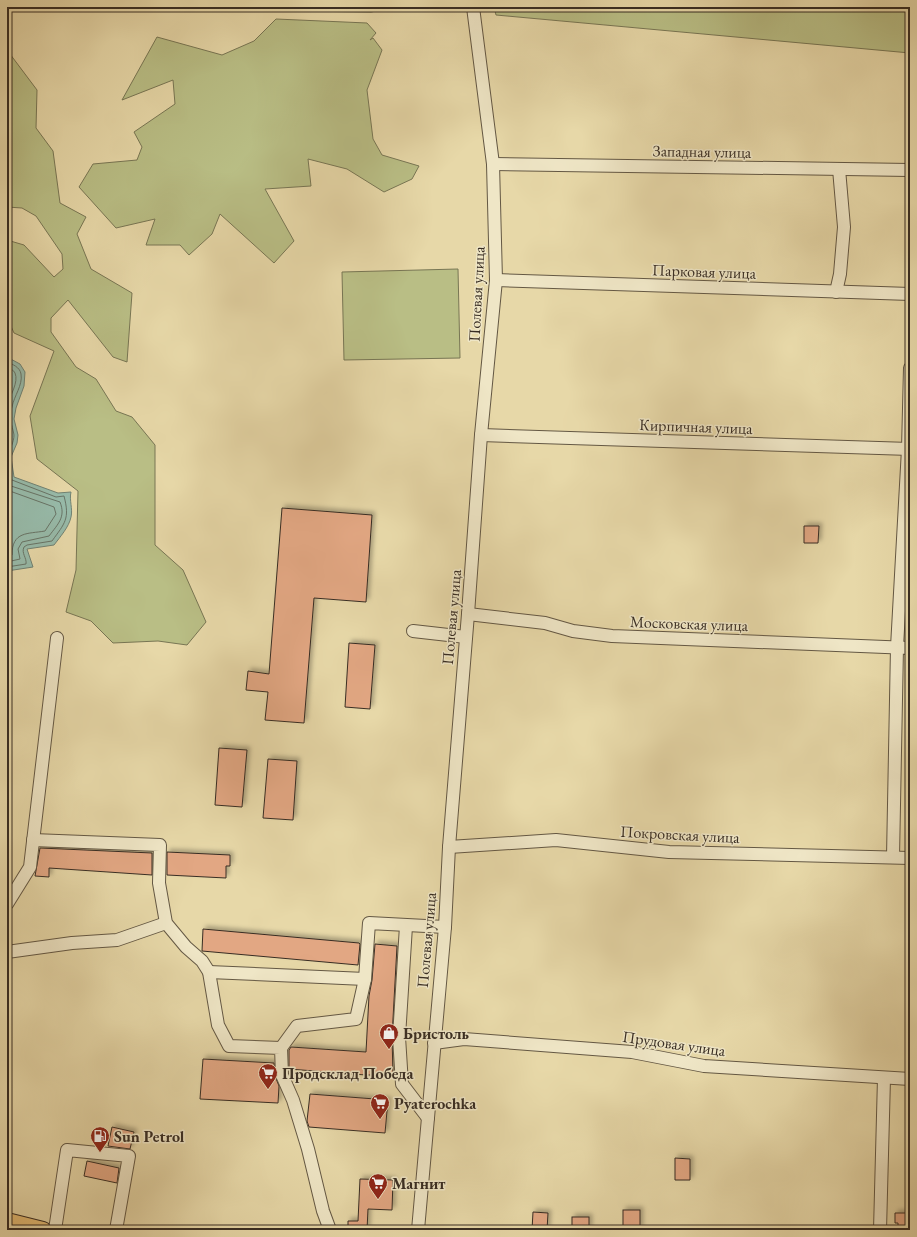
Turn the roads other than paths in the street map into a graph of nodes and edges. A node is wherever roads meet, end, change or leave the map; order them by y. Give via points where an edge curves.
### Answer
1 (473, 7) edge
2 (493, 164) junction
3 (839, 169) junction
4 (910, 170) edge
5 (496, 280) junction
6 (836, 292) junction
7 (910, 294) edge
8 (910, 368) edge
9 (481, 435) junction
10 (909, 450) edge
11 (468, 614) junction
12 (412, 631) dead end
13 (466, 637) junction
14 (57, 638) dead end
15 (897, 647) junction
16 (910, 648) edge
17 (33, 840) junction
18 (448, 847) junction
19 (893, 857) junction
20 (910, 858) edge
21 (7, 904) edge
22 (166, 923) junction
23 (406, 926) junction
24 (445, 927) junction
25 (7, 952) edge
26 (209, 972) junction
27 (365, 979) junction
28 (434, 1043) junction
29 (281, 1048) junction
30 (884, 1078) junction
31 (910, 1079) edge
32 (428, 1118) junction
33 (7, 1221) edge
34 (37, 1229) edge
35 (55, 1230) edge
36 (116, 1230) edge
37 (330, 1230) edge
38 (418, 1230) edge
39 (880, 1230) edge

1 - 2 street, Полевая улица
2 - 3 street, Западная улица
2 - 5 street, Полевая улица
3 - 4 street, Западная улица
3 - 6 street via 844,227
5 - 6 street, Парковая улица
5 - 9 street, Полевая улица
6 - 7 street, Парковая улица
8 - 10 street
9 - 10 street, Кирпичная улица
9 - 11 street, Полевая улица
10 - 15 street
11 - 13 street, Полевая улица
11 - 15 street, Московская улица via 545,623 572,631 612,636
12 - 13 street
13 - 18 street, Полевая улица
14 - 17 street
15 - 16 street, Московская улица
15 - 19 street
17 - 21 street via 30,867
17 - 22 street via 160,845 159,883
18 - 19 street, Покровская улица via 556,840 670,852
18 - 24 street, Полевая улица
19 - 20 street, Покровская улица
22 - 25 street via 117,940
22 - 26 street
23 - 24 street
23 - 27 street via 368,923
23 - 32 street via 400,1037 402,1084
24 - 28 street, Полевая улица
26 - 27 street
26 - 29 street via 218,1025 229,1046
27 - 29 street via 356,1019 297,1026
28 - 30 street, Прудовая улица via 464,1039 632,1052 704,1066
28 - 32 street, Полевая улица
29 - 37 street via 282,1075 295,1107
30 - 31 street, Прудовая улица
30 - 39 street
32 - 38 street, Полевая улица
33 - 34 main road
35 - 36 street via 67,1150 129,1156

